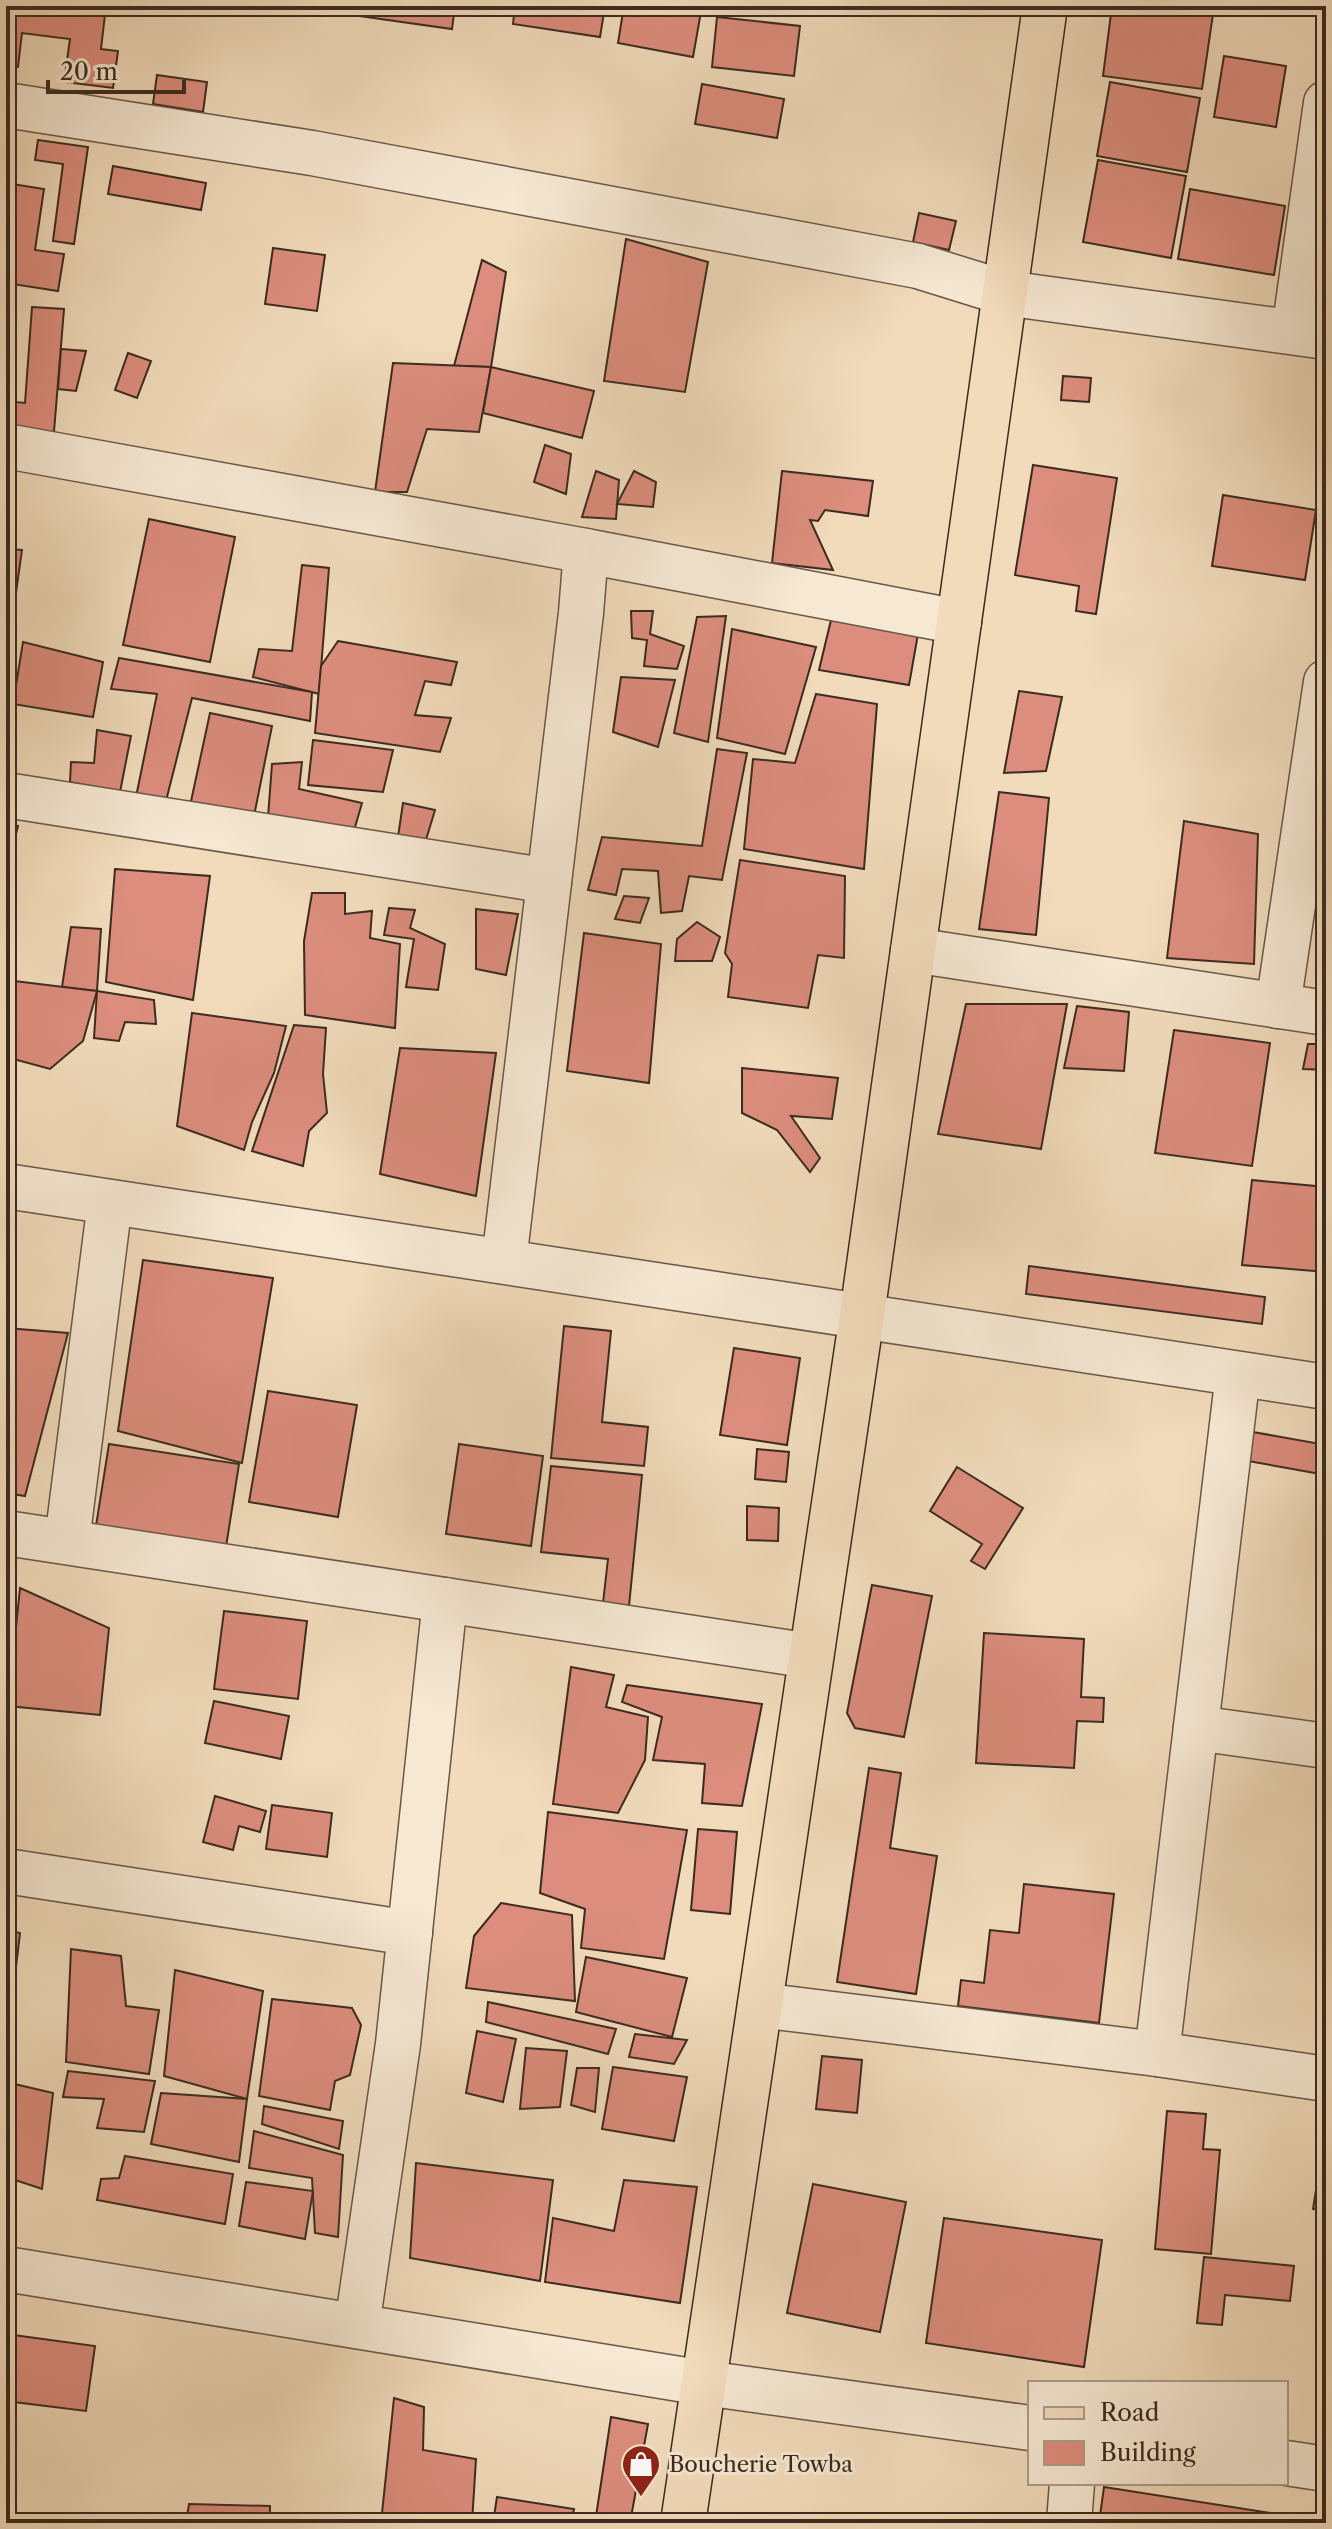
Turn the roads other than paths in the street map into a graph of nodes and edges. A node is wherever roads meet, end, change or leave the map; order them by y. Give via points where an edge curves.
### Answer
1 (1045, 6) edge
2 (1326, 103) edge
3 (6, 105) edge
4 (1005, 293) junction
5 (1310, 334) edge
6 (6, 446) edge
7 (586, 551) junction
8 (959, 622) junction
9 (1326, 684) edge
10 (6, 795) edge
11 (549, 881) junction
12 (913, 950) junction
13 (1278, 1006) junction
14 (1326, 1013) edge
15 (6, 1186) edge
16 (110, 1202) junction
17 (504, 1261) junction
18 (862, 1315) junction
19 (1238, 1374) junction
20 (1326, 1387) edge
21 (6, 1533) edge
22 (67, 1541) junction
23 (445, 1600) junction
24 (811, 1656) junction
25 (1196, 1728) junction
26 (1326, 1746) edge
27 (6, 1871) edge
28 (410, 1933) junction
29 (760, 2005) junction
30 (1157, 2054) junction
31 (1326, 2079) edge
32 (6, 2269) edge
33 (357, 2326) junction
34 (704, 2383) junction
35 (1028, 2428) edge
36 (1288, 2463) edge
37 (1326, 2469) edge
38 (1072, 2485) edge
39 (683, 2523) edge
40 (1069, 2523) edge

1 - 4 main road
2 - 5 street
3 - 4 street via 312,153 918,266
4 - 5 street
4 - 8 main road
6 - 7 street
7 - 8 street
7 - 11 street
8 - 12 main road
9 - 13 street
10 - 11 street
11 - 17 street
12 - 13 street
12 - 18 main road
13 - 14 street
15 - 16 street
16 - 17 street
16 - 22 street
17 - 18 street
18 - 19 street
18 - 24 main road
19 - 20 street
19 - 25 street
21 - 22 street
22 - 23 street
23 - 24 street
23 - 28 street
24 - 29 main road
25 - 26 street
25 - 30 street
27 - 28 street
28 - 33 street
29 - 30 street
29 - 34 main road
30 - 31 street
32 - 33 street
33 - 34 street
34 - 35 street
34 - 39 main road
36 - 37 street
38 - 40 street

